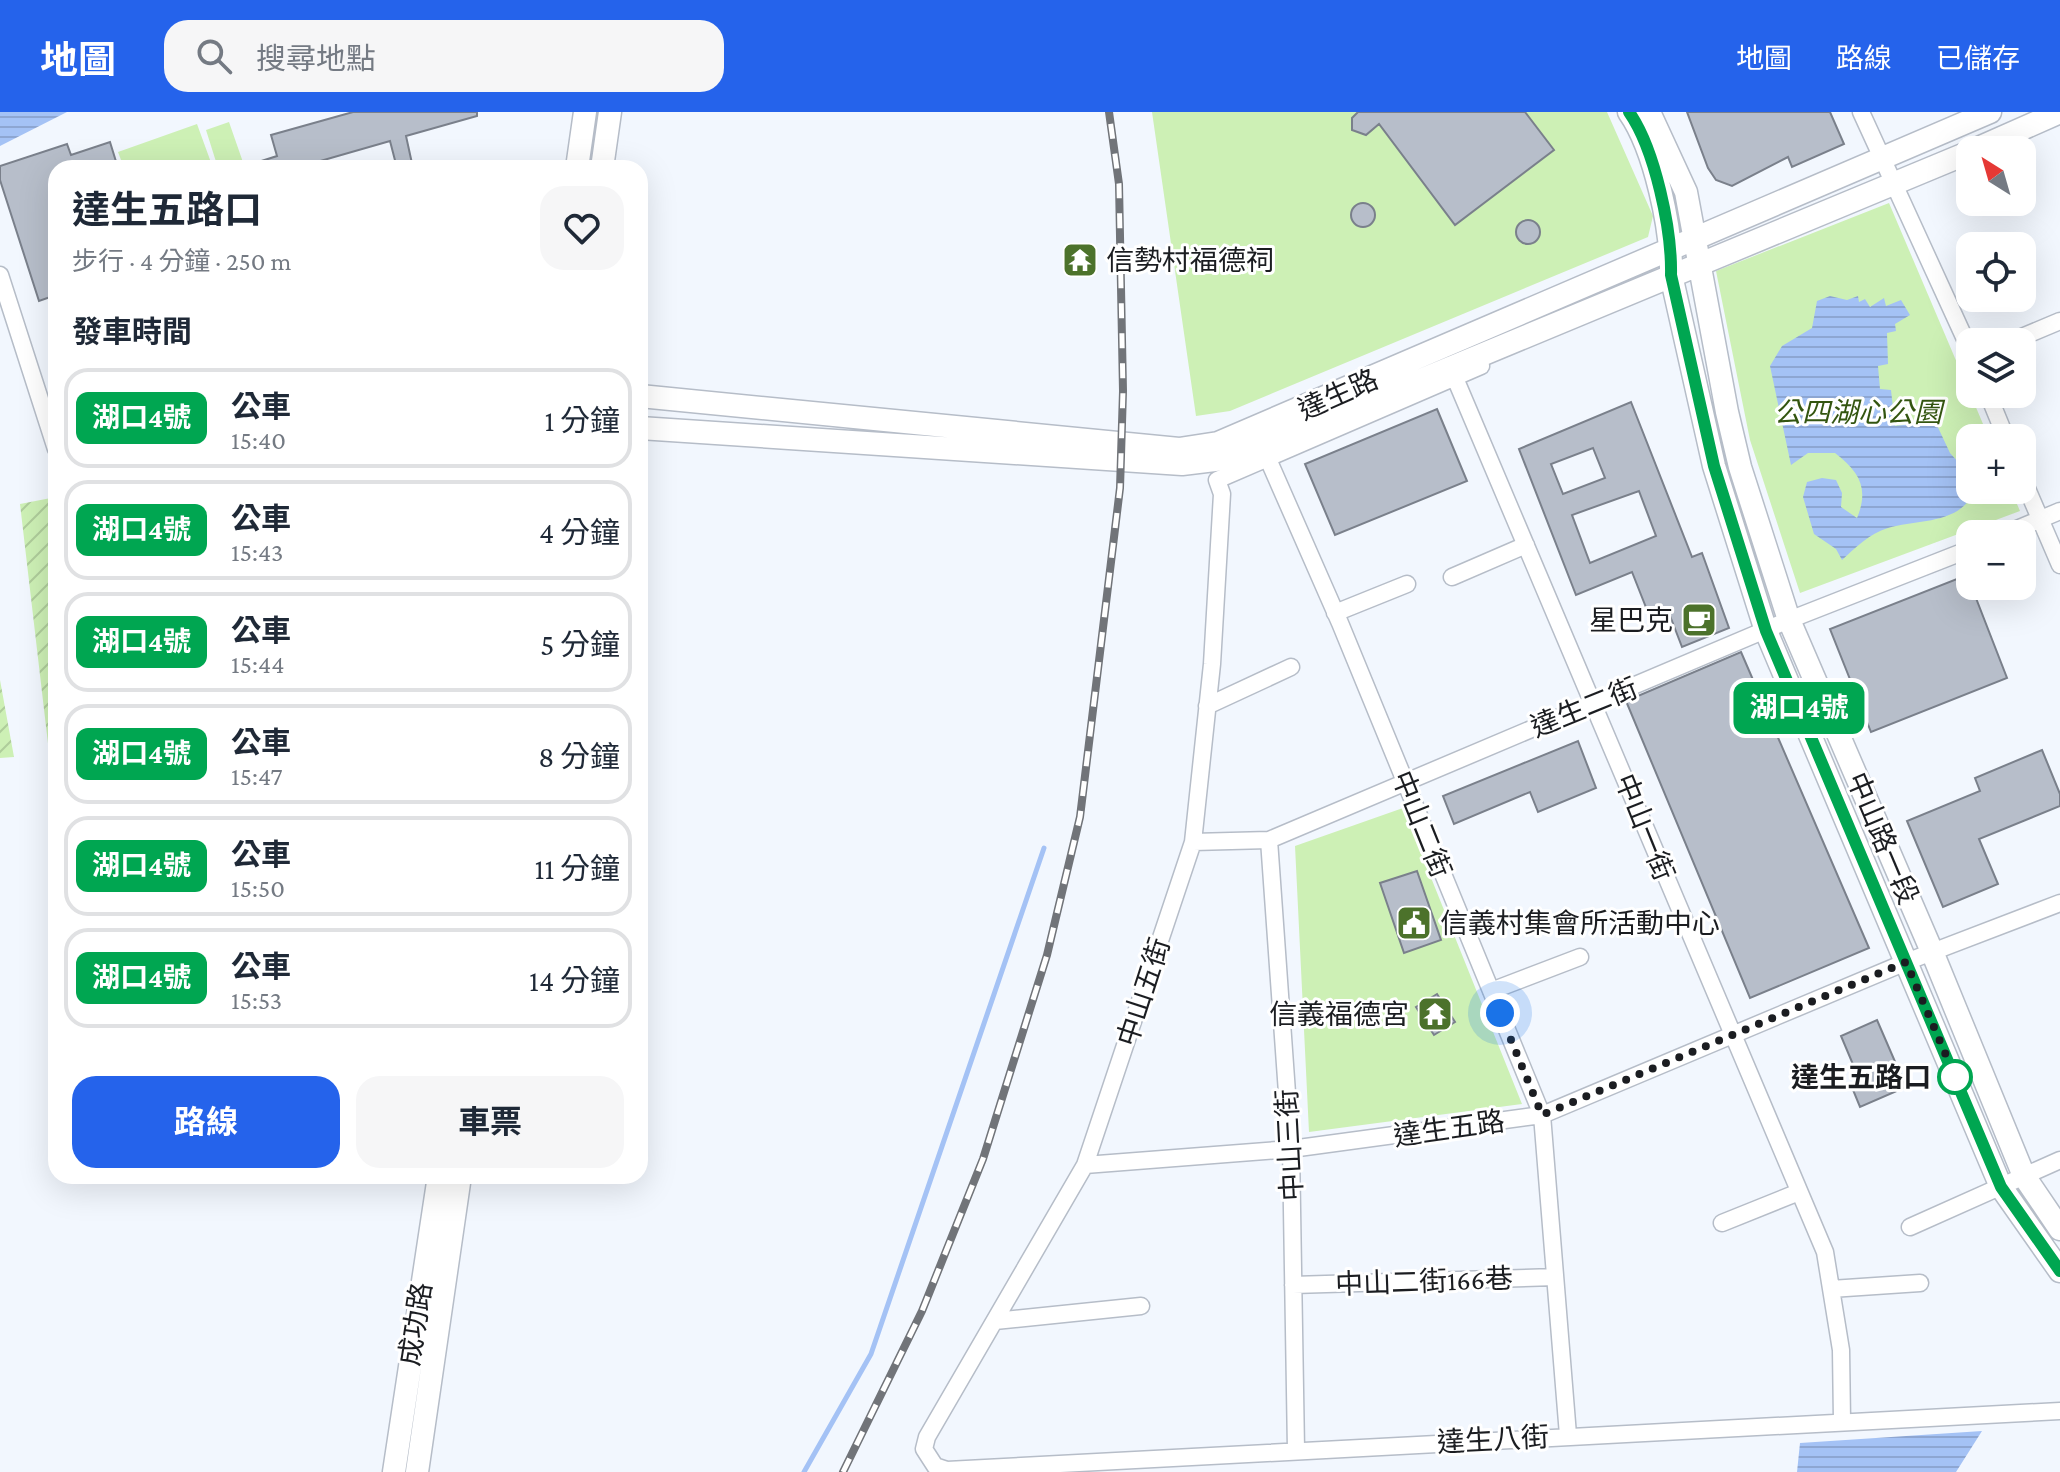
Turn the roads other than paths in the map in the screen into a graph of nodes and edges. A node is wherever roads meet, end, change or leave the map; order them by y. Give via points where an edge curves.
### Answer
1 (585, 112) edge
2 (610, 112) edge
3 (1629, 112) edge
4 (1649, 112) edge
5 (1861, 112) edge
6 (1990, 112) edge
7 (2060, 112) edge
8 (2006, 136) edge
9 (1880, 157) junction
10 (1956, 158) edge
11 (578, 160) edge
12 (603, 160) edge
13 (1892, 186) junction
14 (1693, 238) junction
15 (1672, 247) junction
16 (1697, 263) junction
17 (0, 275) edge
18 (1671, 275) junction
19 (2060, 321) edge
20 (1552, 323) junction
21 (1960, 328) edge
22 (2036, 331) edge
23 (1455, 378) junction
24 (648, 397) edge
25 (48, 424) edge
26 (648, 429) edge
27 (1268, 459) junction
28 (1217, 480) joint
29 (2033, 504) edge
30 (2060, 511) edge
31 (2039, 519) junction
32 (2036, 520) edge
33 (1526, 545) junction
34 (1956, 554) edge
35 (2060, 565) edge
36 (1452, 577) dead end
37 (1407, 584) dead end
38 (1335, 613) junction
39 (1789, 620) junction
40 (1766, 631) junction
41 (1291, 667) dead end
42 (1594, 703) junction
43 (1207, 706) junction
44 (1404, 781) junction
45 (1269, 840) junction
46 (1193, 842) junction
47 (2060, 903) edge
48 (1933, 954) junction
49 (1580, 957) dead end
50 (1906, 962) junction
51 (1491, 991) junction
52 (1731, 1037) junction
53 (1542, 1115) junction
54 (1291, 1149) junction
55 (2060, 1160) edge
56 (1085, 1165) junction
57 (2024, 1176) junction
58 (438, 1184) edge
59 (459, 1184) edge
60 (2001, 1187) junction
61 (1799, 1192) junction
62 (1722, 1223) dead end
63 (1910, 1227) dead end
64 (2060, 1229) edge
65 (2060, 1271) edge
66 (1555, 1277) junction
67 (1920, 1283) dead end
68 (1293, 1285) junction
69 (1831, 1289) junction
70 (1141, 1306) dead end
71 (995, 1321) junction
72 (2060, 1411) edge
73 (1842, 1421) junction
74 (1568, 1435) junction
75 (1296, 1450) junction
76 (929, 1460) joint
77 (394, 1472) edge
78 (417, 1472) edge

1 - 11 street
2 - 12 street
3 - 15 street, 中山路一段 via 1662,197
4 - 14 street, 中山路一段 via 1686,192
5 - 9 street
6 - 9 street, 達生路
7 - 8 street, 達生路
9 - 13 street
9 - 14 street, 達生路
10 - 13 street, 達生路
13 - 16 street, 達生路
13 - 21 street
14 - 15 street, 達生路
14 - 16 street, 中山路一段
15 - 18 street, 中山路一段
15 - 24 street, 達生路 via 1245,434 1179,449
16 - 18 street, 達生路
16 - 39 street, 中山路一段 via 1740,467
17 - 25 street
18 - 20 street, 達生路
18 - 40 street, 中山路一段 via 1714,466
19 - 22 street
20 - 23 street, 達生路 via 1541,339
20 - 26 street, 達生路 via 1255,449 1182,464
23 - 27 street, 達生路
23 - 33 street, 中山一街
27 - 28 street, 達生路
27 - 38 street, 中山二街
28 - 43 street, 中山五街 via 1222,494
29 - 31 street
30 - 31 street
31 - 32 street
31 - 35 street
33 - 36 street
33 - 42 street, 中山一街
34 - 39 street, 達生二街
37 - 38 street
38 - 44 street, 中山二街
39 - 40 street, 達生二街
39 - 48 street, 中山路一段
40 - 42 street, 達生二街
40 - 50 street, 中山路一段
41 - 43 street
42 - 44 street, 達生二街
42 - 52 street, 中山一街
43 - 46 street, 中山五街
44 - 45 street, 達生二街
44 - 51 street, 中山二街
45 - 46 street, 達生二街
45 - 54 street, 中山三街
46 - 56 street, 中山五街
47 - 48 street, 達生五路
48 - 50 street, 達生五路
48 - 57 street, 中山路一段
49 - 51 street
50 - 52 street, 達生五路
50 - 60 street, 中山路一段
51 - 53 street, 中山二街
52 - 53 street, 達生五路
52 - 61 street, 中山一街
53 - 54 street, 達生五路
53 - 66 street, 中山二街
54 - 56 street, 達生五路
54 - 68 street, 中山三街
55 - 57 street
56 - 71 street, 中山五街
57 - 60 street
57 - 64 street, 中山路一段
58 - 77 street, 成功路
59 - 78 street, 成功路
60 - 63 street
60 - 65 street, 中山路一段
61 - 62 street
61 - 69 street, 中山一街 via 1825,1252
66 - 68 street, 中山二街166巷
66 - 74 street, 中山二街
67 - 69 street
68 - 75 street, 中山三街
69 - 73 street, 中山一街 via 1841,1350
70 - 71 street
71 - 76 street, 中山五街 via 927,1437 924,1449
72 - 73 street, 達生八街
73 - 74 street, 達生八街
74 - 75 street, 達生八街
75 - 76 street, 達生八街 via 947,1470

